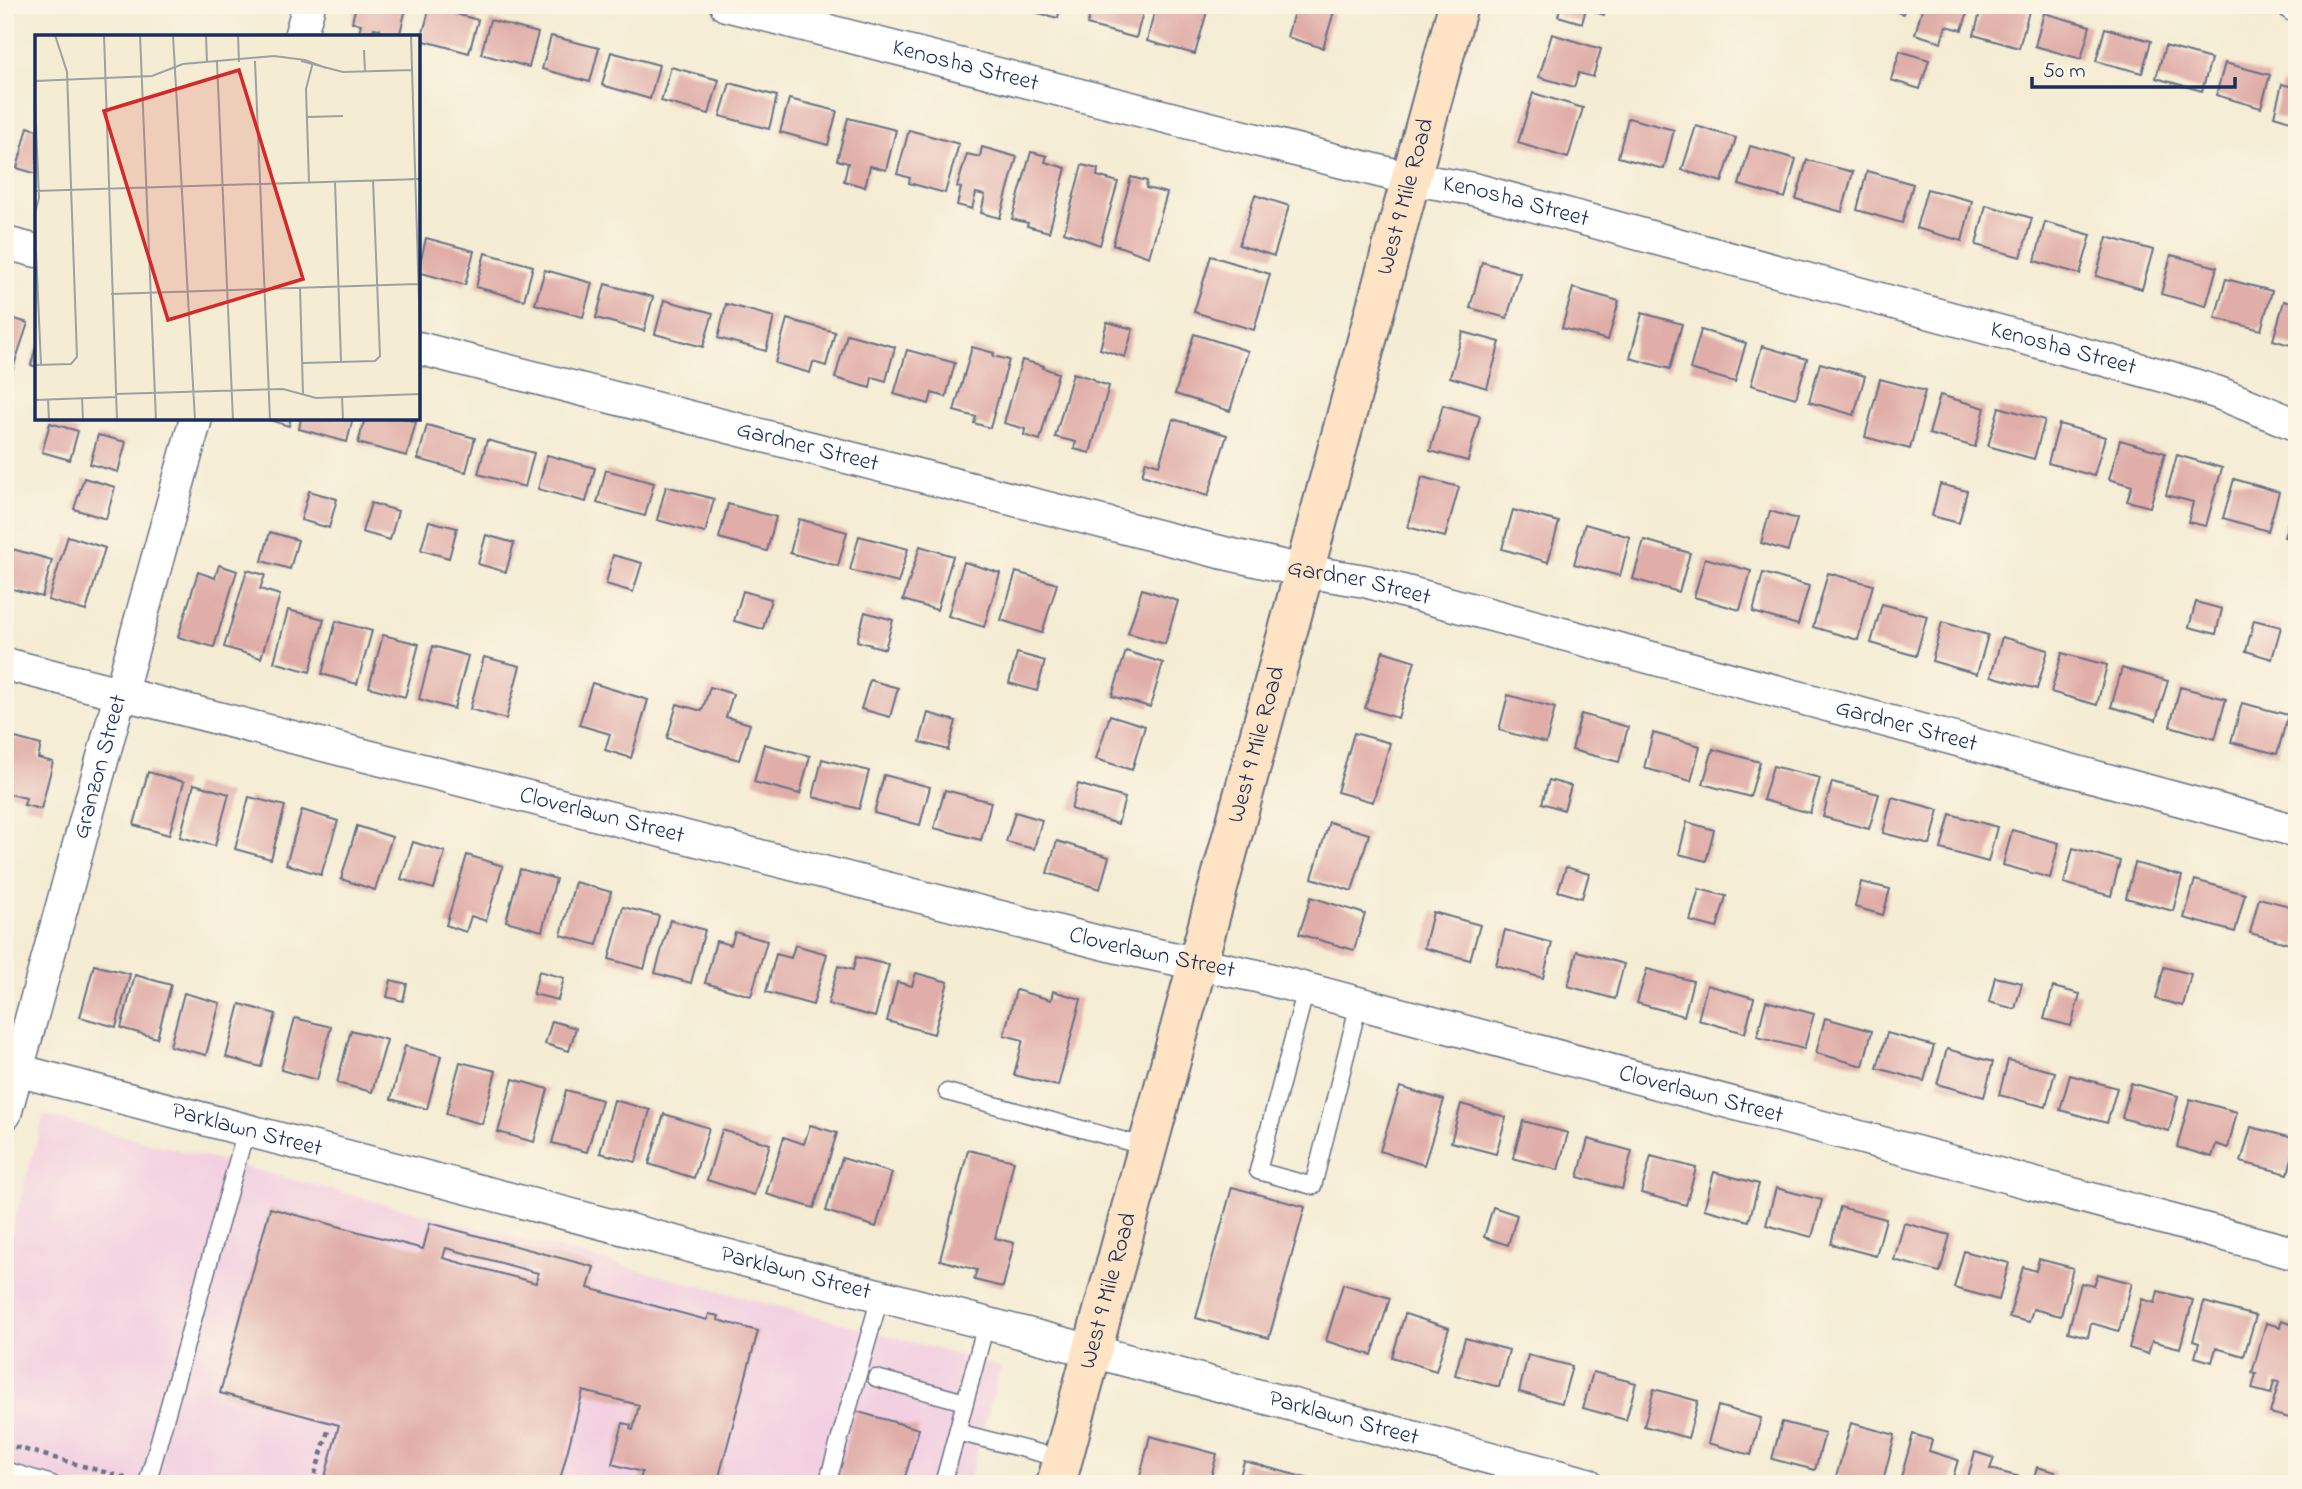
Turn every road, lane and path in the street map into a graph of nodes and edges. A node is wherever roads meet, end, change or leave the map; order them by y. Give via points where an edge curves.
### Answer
1 (309, 5) edge
2 (726, 5) edge
3 (1458, 5) edge
4 (301, 35) edge
5 (1412, 178) junction
6 (5, 243) edge
7 (35, 250) edge
8 (420, 349) edge
9 (195, 420) edge
10 (2297, 425) edge
11 (1304, 571) junction
12 (5, 664) edge
13 (120, 694) junction
14 (2297, 831) edge
15 (1198, 964) junction
16 (1306, 989) junction
17 (1359, 1003) junction
18 (11, 1068) edge
19 (947, 1093) dead end
20 (5, 1114) edge
21 (246, 1130) junction
22 (1147, 1147) junction
23 (2297, 1254) edge
24 (880, 1297) junction
25 (986, 1324) junction
26 (1092, 1351) junction
27 (876, 1378) dead end
28 (965, 1402) junction
29 (328, 1431) dead end
30 (957, 1432) junction
31 (5, 1444) edge
32 (5, 1470) edge
33 (1060, 1471) edge
34 (139, 1482) edge
35 (52, 1484) edge
36 (312, 1484) edge
37 (827, 1484) edge
38 (943, 1484) edge
39 (1587, 1484) edge

1 - 4 street
2 - 5 street, Kenosha Street
3 - 5 main road, West 9 Mile Road
5 - 10 street, Kenosha Street via 1473,189 2168,377
5 - 11 main road, West 9 Mile Road
6 - 7 street
8 - 11 street, Gardner Street
9 - 13 street, Granzon Street
11 - 14 street, Gardner Street via 1365,581
11 - 15 main road, West 9 Mile Road
12 - 13 street, Cloverlawn Street
13 - 15 street, Cloverlawn Street
13 - 18 street, Granzon Street
15 - 16 street, Cloverlawn Street
15 - 22 main road, West 9 Mile Road
16 - 17 street, Cloverlawn Street
16 - 17 lane via 1258,1171 1313,1186
17 - 23 street, Cloverlawn Street
18 - 20 street, Granzon Street
18 - 21 street, Parklawn Street
19 - 22 lane
21 - 24 street, Parklawn Street
21 - 34 lane
22 - 26 main road, West 9 Mile Road
24 - 25 street, Parklawn Street
24 - 37 lane
25 - 26 street, Parklawn Street
25 - 28 lane
26 - 33 main road, West 9 Mile Road
26 - 39 street, Parklawn Street
27 - 28 lane
28 - 30 lane
29 - 36 path
30 - 33 lane
30 - 38 lane
31 - 34 path
32 - 35 lane

